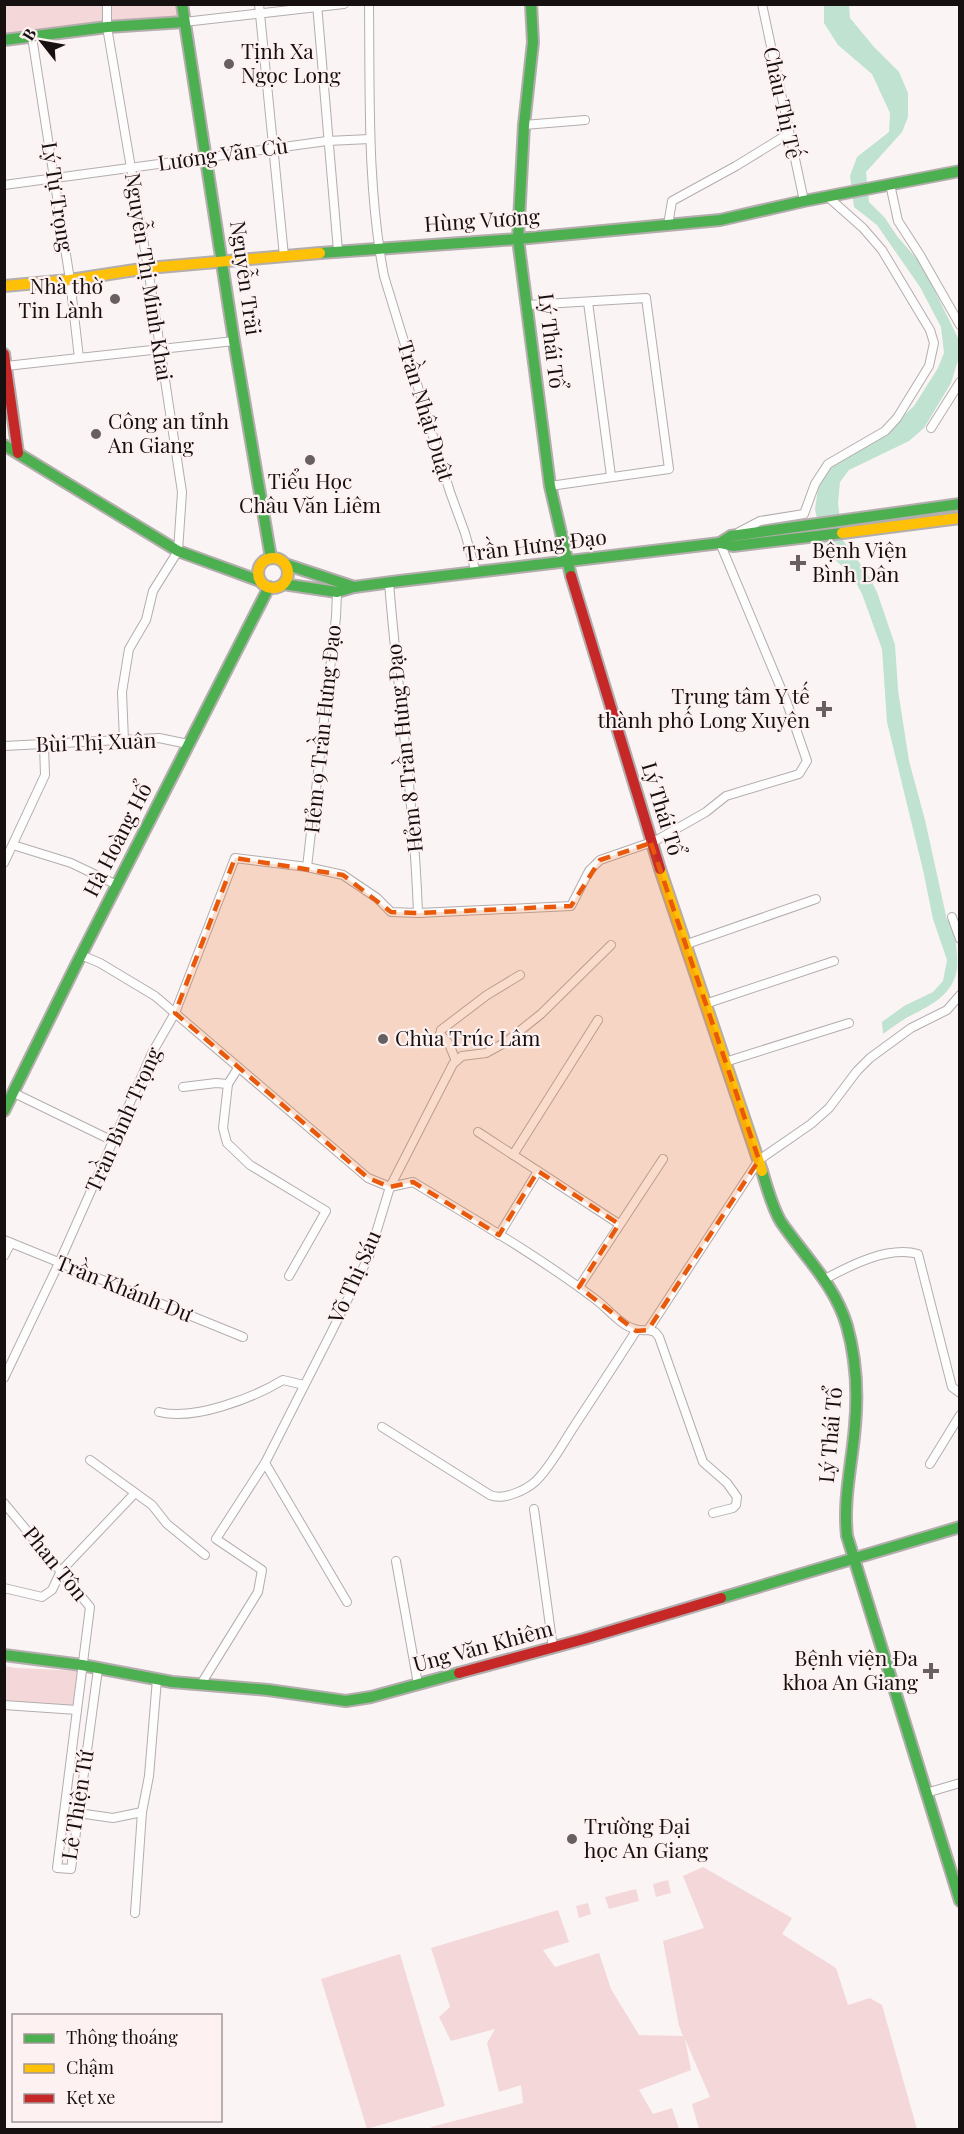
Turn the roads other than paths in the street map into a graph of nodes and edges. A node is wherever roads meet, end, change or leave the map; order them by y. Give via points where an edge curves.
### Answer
1 (106, 4) edge
2 (182, 4) edge
3 (344, 4) edge
4 (369, 4) edge
5 (531, 4) edge
6 (762, 4) edge
7 (317, 6) edge
8 (259, 9) edge
9 (184, 22) junction
10 (107, 27) junction
11 (32, 37) junction
12 (4, 40) edge
13 (585, 120) dead end
14 (524, 125) junction
15 (788, 134) junction
16 (370, 139) junction
17 (327, 141) junction
18 (272, 148) junction
19 (207, 158) junction
20 (129, 167) junction
21 (960, 171) edge
22 (54, 178) junction
23 (888, 184) junction
24 (4, 185) edge
25 (830, 196) junction
26 (804, 201) junction
27 (668, 225) junction
28 (518, 239) junction
29 (378, 248) junction
30 (338, 251) junction
31 (284, 256) junction
32 (222, 261) junction
33 (148, 268) junction
34 (70, 280) junction
35 (4, 286) edge
36 (588, 302) junction
37 (527, 305) junction
38 (960, 325) edge
39 (234, 341) junction
40 (159, 349) junction
41 (4, 354) edge
42 (79, 358) junction
43 (6, 366) junction
44 (960, 382) edge
45 (931, 428) dead end
46 (4, 445) edge
47 (18, 453) junction
48 (611, 476) junction
49 (550, 486) junction
50 (960, 504) edge
51 (960, 518) edge
52 (731, 536) junction
53 (720, 543) junction
54 (178, 550) junction
55 (268, 559) junction
56 (566, 560) junction
57 (285, 564) junction
58 (476, 573) junction
59 (389, 583) junction
60 (264, 584) junction
61 (283, 584) junction
62 (354, 587) junction
63 (337, 592) junction
64 (124, 741) junction
65 (188, 744) junction
66 (45, 745) junction
67 (4, 746) edge
68 (651, 843) junction
69 (13, 845) junction
70 (4, 863) edge
71 (307, 867) junction
72 (117, 885) junction
73 (816, 899) dead end
74 (418, 913) junction
75 (952, 917) dead end
76 (959, 938) edge
77 (687, 944) junction
78 (611, 945) dead end
79 (81, 955) junction
80 (834, 961) dead end
81 (520, 975) dead end
82 (960, 995) edge
83 (705, 1004) junction
84 (176, 1013) junction
85 (598, 1020) dead end
86 (849, 1023) dead end
87 (456, 1061) junction
88 (725, 1062) junction
89 (238, 1068) junction
90 (228, 1084) junction
91 (183, 1087) dead end
92 (14, 1093) junction
93 (4, 1112) edge
94 (478, 1132) dead end
95 (114, 1141) junction
96 (513, 1155) junction
97 (663, 1159) dead end
98 (759, 1160) junction
99 (538, 1172) junction
100 (390, 1187) junction
101 (619, 1224) junction
102 (499, 1235) junction
103 (8, 1241) edge
104 (4, 1256) edge
105 (59, 1263) junction
106 (289, 1276) dead end
107 (825, 1280) junction
108 (579, 1287) junction
109 (648, 1330) junction
110 (636, 1331) junction
111 (243, 1337) dead end
112 (4, 1378) edge
113 (304, 1385) junction
114 (960, 1393) edge
115 (159, 1412) dead end
116 (960, 1415) edge
117 (382, 1427) dead end
118 (90, 1460) dead end
119 (265, 1463) junction
120 (930, 1464) dead end
121 (135, 1493) junction
122 (4, 1503) edge
123 (534, 1509) dead end
124 (713, 1514) dead end
125 (960, 1527) edge
126 (205, 1555) dead end
127 (853, 1560) junction
128 (396, 1561) dead end
129 (61, 1571) junction
130 (4, 1588) edge
131 (347, 1602) dead end
132 (553, 1648) junction
133 (4, 1655) edge
134 (82, 1665) junction
135 (98, 1669) junction
136 (157, 1678) junction
137 (201, 1684) junction
138 (418, 1684) junction
139 (4, 1705) edge
140 (77, 1710) junction
141 (960, 1783) edge
142 (926, 1793) junction
143 (141, 1812) junction
144 (78, 1813) junction
145 (960, 1901) edge
146 (135, 1913) dead end

1 - 10 street, Nguyễn Thị Minh Khai
2 - 9 main road, Nguyễn Trãi
3 - 7 street
4 - 16 street, Trần Nhật Duật
5 - 14 main road, Lý Thái Tổ via 533,42
6 - 15 street, Châu Thị Tế
7 - 8 street
7 - 17 street
8 - 9 street
8 - 18 street
9 - 10 main road
9 - 19 main road, Nguyễn Trãi
10 - 11 main road
10 - 20 street, Nguyễn Thị Minh Khai
11 - 12 main road
11 - 22 street, Lý Tự Trọng
13 - 14 street
14 - 28 main road, Lý Thái Tổ
15 - 26 street, Châu Thị Tế
15 - 27 street via 672,201
16 - 17 street, Lương Vãn Cù
16 - 29 street, Trần Nhật Duật
17 - 18 street, Lương Vãn Cù
17 - 30 street
18 - 19 street, Lương Vãn Cù
18 - 31 street
19 - 20 street, Lương Vãn Cù
19 - 32 main road, Nguyễn Trãi
20 - 22 street, Lương Vãn Cù
20 - 33 street, Nguyễn Thị Minh Khai
21 - 23 main road, Hùng Vương
22 - 24 street, Lương Vãn Cù
22 - 34 street, Lý Tự Trọng
23 - 25 main road, Hùng Vương
23 - 38 street via 898,221
25 - 26 main road, Hùng Vương
25 - 52 street via 882,250 930,330 932,355 924,376 891,426 824,468 804,514 760,521
26 - 27 main road, Hùng Vương via 720,220
27 - 28 main road, Hùng Vương
28 - 29 main road, Hùng Vương
28 - 37 main road, Lý Thái Tổ
29 - 30 main road, Hùng Vương
29 - 58 street, Trần Nhật Duật
30 - 31 main road, Hùng Vương
31 - 32 main road, Hùng Vương
32 - 33 main road, Hùng Vương
32 - 39 main road, Nguyễn Trãi
33 - 34 main road, Hùng Vương
33 - 40 street, Nguyễn Thị Minh Khai
34 - 35 main road, Hùng Vương
34 - 42 street, Lý Tự Trọng
36 - 37 street
36 - 48 street
36 - 48 street via 646,298 669,469
37 - 49 main road, Lý Thái Tổ
39 - 40 street
39 - 55 main road, Nguyễn Trãi
40 - 42 street
40 - 54 street, Nguyễn Thị Minh Khai via 182,492
41 - 43 main road
42 - 43 street
43 - 47 main road
44 - 45 street
46 - 47 main road
47 - 54 main road
48 - 49 street
49 - 56 main road, Lý Thái Tổ
50 - 52 main road, Trần Hưng Đạo
51 - 53 main road, Trần Hưng Đạo via 733,546
52 - 53 main road, Trần Hưng Đạo
53 - 56 main road, Trần Hưng Đạo
53 - 68 street via 807,761 799,774 726,796
54 - 55 main road via 241,565
54 - 60 main road
54 - 64 street via 153,591 146,620 129,649 122,692
55 - 57 main road via 276,558
55 - 60 main road via 259,567
56 - 58 main road, Trần Hưng Đạo
56 - 68 main road, Lý Thái Tổ
57 - 61 main road via 288,574
57 - 62 main road, Trần Hưng Đạo
58 - 59 main road, Trần Hưng Đạo
59 - 62 main road, Trần Hưng Đạo
59 - 74 street, Hẻm 8 Trần Hưng Đạo
60 - 61 main road
60 - 65 main road, Hà Hoàng Hổ
61 - 63 main road, Trần Hưng Đạo
62 - 63 main road, Trần Hưng Đạo
63 - 71 street, Hẻm 9 Trần Hưng Đạo
64 - 65 street, Bùi Thị Xuân via 159,738
64 - 66 street, Bùi Thị Xuân
65 - 72 main road, Hà Hoàng Hổ
66 - 67 street, Bùi Thị Xuân
66 - 69 street via 45,775
68 - 74 street via 600,860 589,871 571,906
68 - 77 main road, Lý Thái Tổ
69 - 70 street
69 - 72 street via 71,863
71 - 74 street via 343,875 391,912
71 - 84 street, Trần Bình Trọng via 235,858
72 - 79 main road, Hà Hoàng Hổ
73 - 77 street
75 - 76 street
77 - 83 main road, Lý Thái Tổ
78 - 87 street via 541,1014 506,1042 486,1053 462,1056
79 - 84 street via 146,990
79 - 92 main road, Hà Hoàng Hổ
80 - 83 street
81 - 87 street via 441,1030
82 - 98 street via 947,1010 911,1028 870,1058 829,1108
83 - 88 main road, Lý Thái Tổ
84 - 89 street
84 - 95 street, Trần Bình Trọng via 152,1053
85 - 96 street
86 - 88 street
87 - 100 street, Võ Thị Sáu
88 - 98 main road, Lý Thái Tổ
89 - 90 street
89 - 100 street via 368,1178
90 - 91 street
90 - 106 street via 223,1128 227,1143 250,1165 326,1211
92 - 93 main road, Hà Hoàng Hổ
92 - 95 street
94 - 96 street
95 - 105 street, Trần Bình Trọng
96 - 99 street
97 - 101 street
98 - 107 main road, Lý Thái Tổ via 780,1220
98 - 109 street
99 - 101 street
99 - 102 street
100 - 102 street via 413,1182
100 - 113 street, Võ Thị Sáu via 369,1256
101 - 108 street
102 - 108 street
103 - 104 street
103 - 105 street, Trần Khánh Dư
105 - 111 street, Trần Khánh Dư
105 - 112 street, Trần Bình Trọng
107 - 114 street via 855,1262 905,1251 918,1254 952,1387
107 - 127 main road, Lý Thái Tổ via 840,1307 857,1385 844,1515
108 - 110 street
109 - 110 street
109 - 124 street via 659,1337 703,1462 737,1497 733,1508
110 - 117 street via 539,1478 507,1496 490,1495
113 - 115 street via 284,1380 257,1395 202,1411 179,1415
113 - 119 street, Võ Thị Sáu
116 - 120 street
118 - 121 street
119 - 131 street
119 - 137 street, Võ Thị Sáu via 216,1539 262,1570 258,1592
121 - 126 street
121 - 129 street
122 - 129 street, Phan Tôn
123 - 132 street
125 - 127 main road, Ung Văn Khiêm
127 - 132 main road, Ung Văn Khiêm
127 - 142 main road, Lý Thái Tổ
128 - 138 street
129 - 130 street via 52,1590 42,1597
129 - 134 street, Phan Tôn via 90,1607
132 - 138 main road, Ung Văn Khiêm
133 - 134 main road, Ung Văn Khiêm
134 - 135 main road, Ung Văn Khiêm
134 - 140 street, Lê Thiện Tứ
135 - 136 main road, Ung Văn Khiêm
135 - 144 street, Lê Thiện Tứ
136 - 137 main road, Ung Văn Khiêm
136 - 143 street via 149,1776
137 - 138 main road, Ung Văn Khiêm via 346,1701
139 - 140 street
140 - 144 street, Lê Thiện Tứ via 57,1868 71,1869
141 - 142 street
142 - 145 main road, Lý Thái Tổ
143 - 144 street via 113,1818
143 - 146 street

